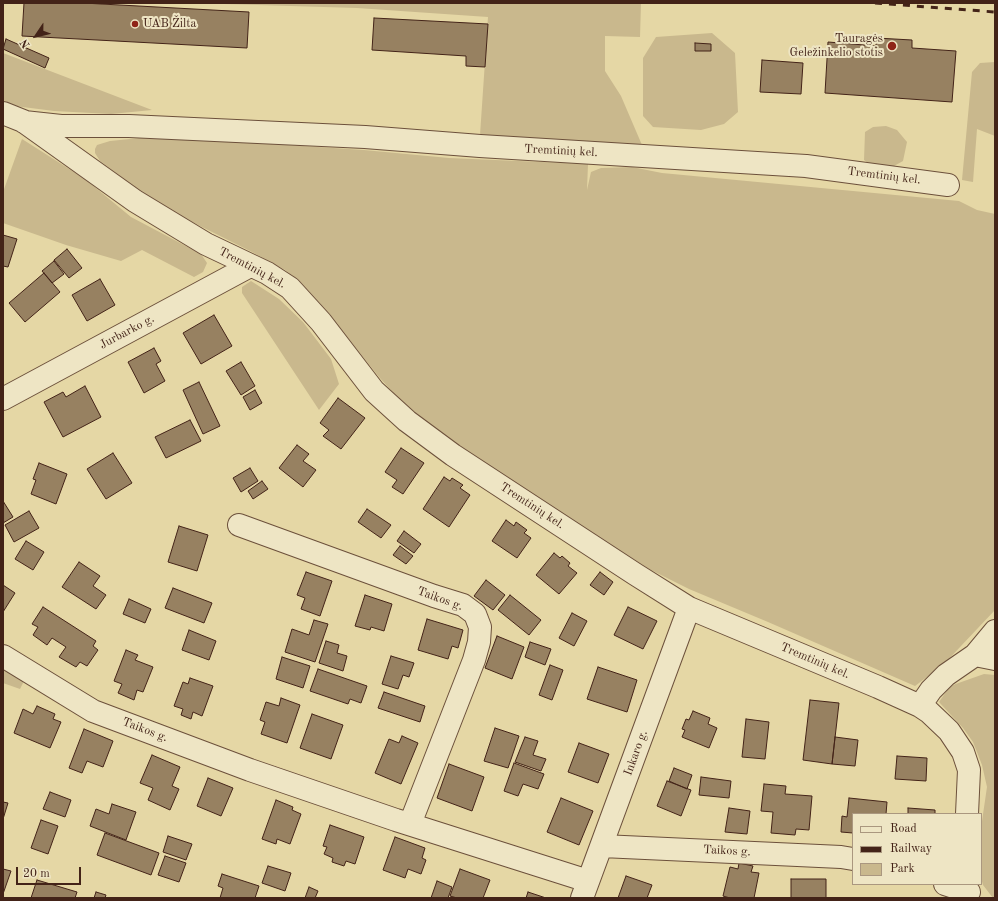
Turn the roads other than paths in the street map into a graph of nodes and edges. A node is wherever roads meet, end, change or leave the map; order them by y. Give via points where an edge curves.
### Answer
1 (3, 113) edge
2 (24, 121) junction
3 (101, 126) junction
4 (88, 168) junction
5 (948, 185) dead end
6 (250, 266) junction
7 (3, 399) edge
8 (239, 525) dead end
9 (689, 608) junction
10 (995, 631) edge
11 (3, 656) edge
12 (985, 657) edge
13 (920, 706) junction
14 (967, 813) edge
15 (410, 824) junction
16 (602, 846) junction
17 (852, 859) edge
18 (949, 885) edge
19 (585, 890) edge
20 (970, 891) edge

1 - 2 street, Tremtinių kel.
2 - 3 street, Tremtinių kel. via 61,126
2 - 4 street, Tremtinių kel.
3 - 4 street via 92,130 82,141 83,157
3 - 5 street, Tremtinių kel. via 364,137 806,166
4 - 6 street, Tremtinių kel. via 135,201 206,244
6 - 7 street, Jurbarko g.
6 - 9 street, Tremtinių kel. via 267,273 290,288 321,322 374,391 407,421 453,455
8 - 15 street, Taikos g. via 463,605 475,614 480,627 478,648
9 - 13 street, Tremtinių kel.
9 - 16 street, Inkaro g.
10 - 12 street
11 - 15 street, Taikos g. via 93,710 250,770
12 - 13 street via 946,675
13 - 14 street, Tremtinių kel. via 949,731 963,752 969,770
15 - 19 street, Taikos g.
16 - 17 street, Taikos g.
16 - 19 street, Inkaro g.
18 - 20 street

